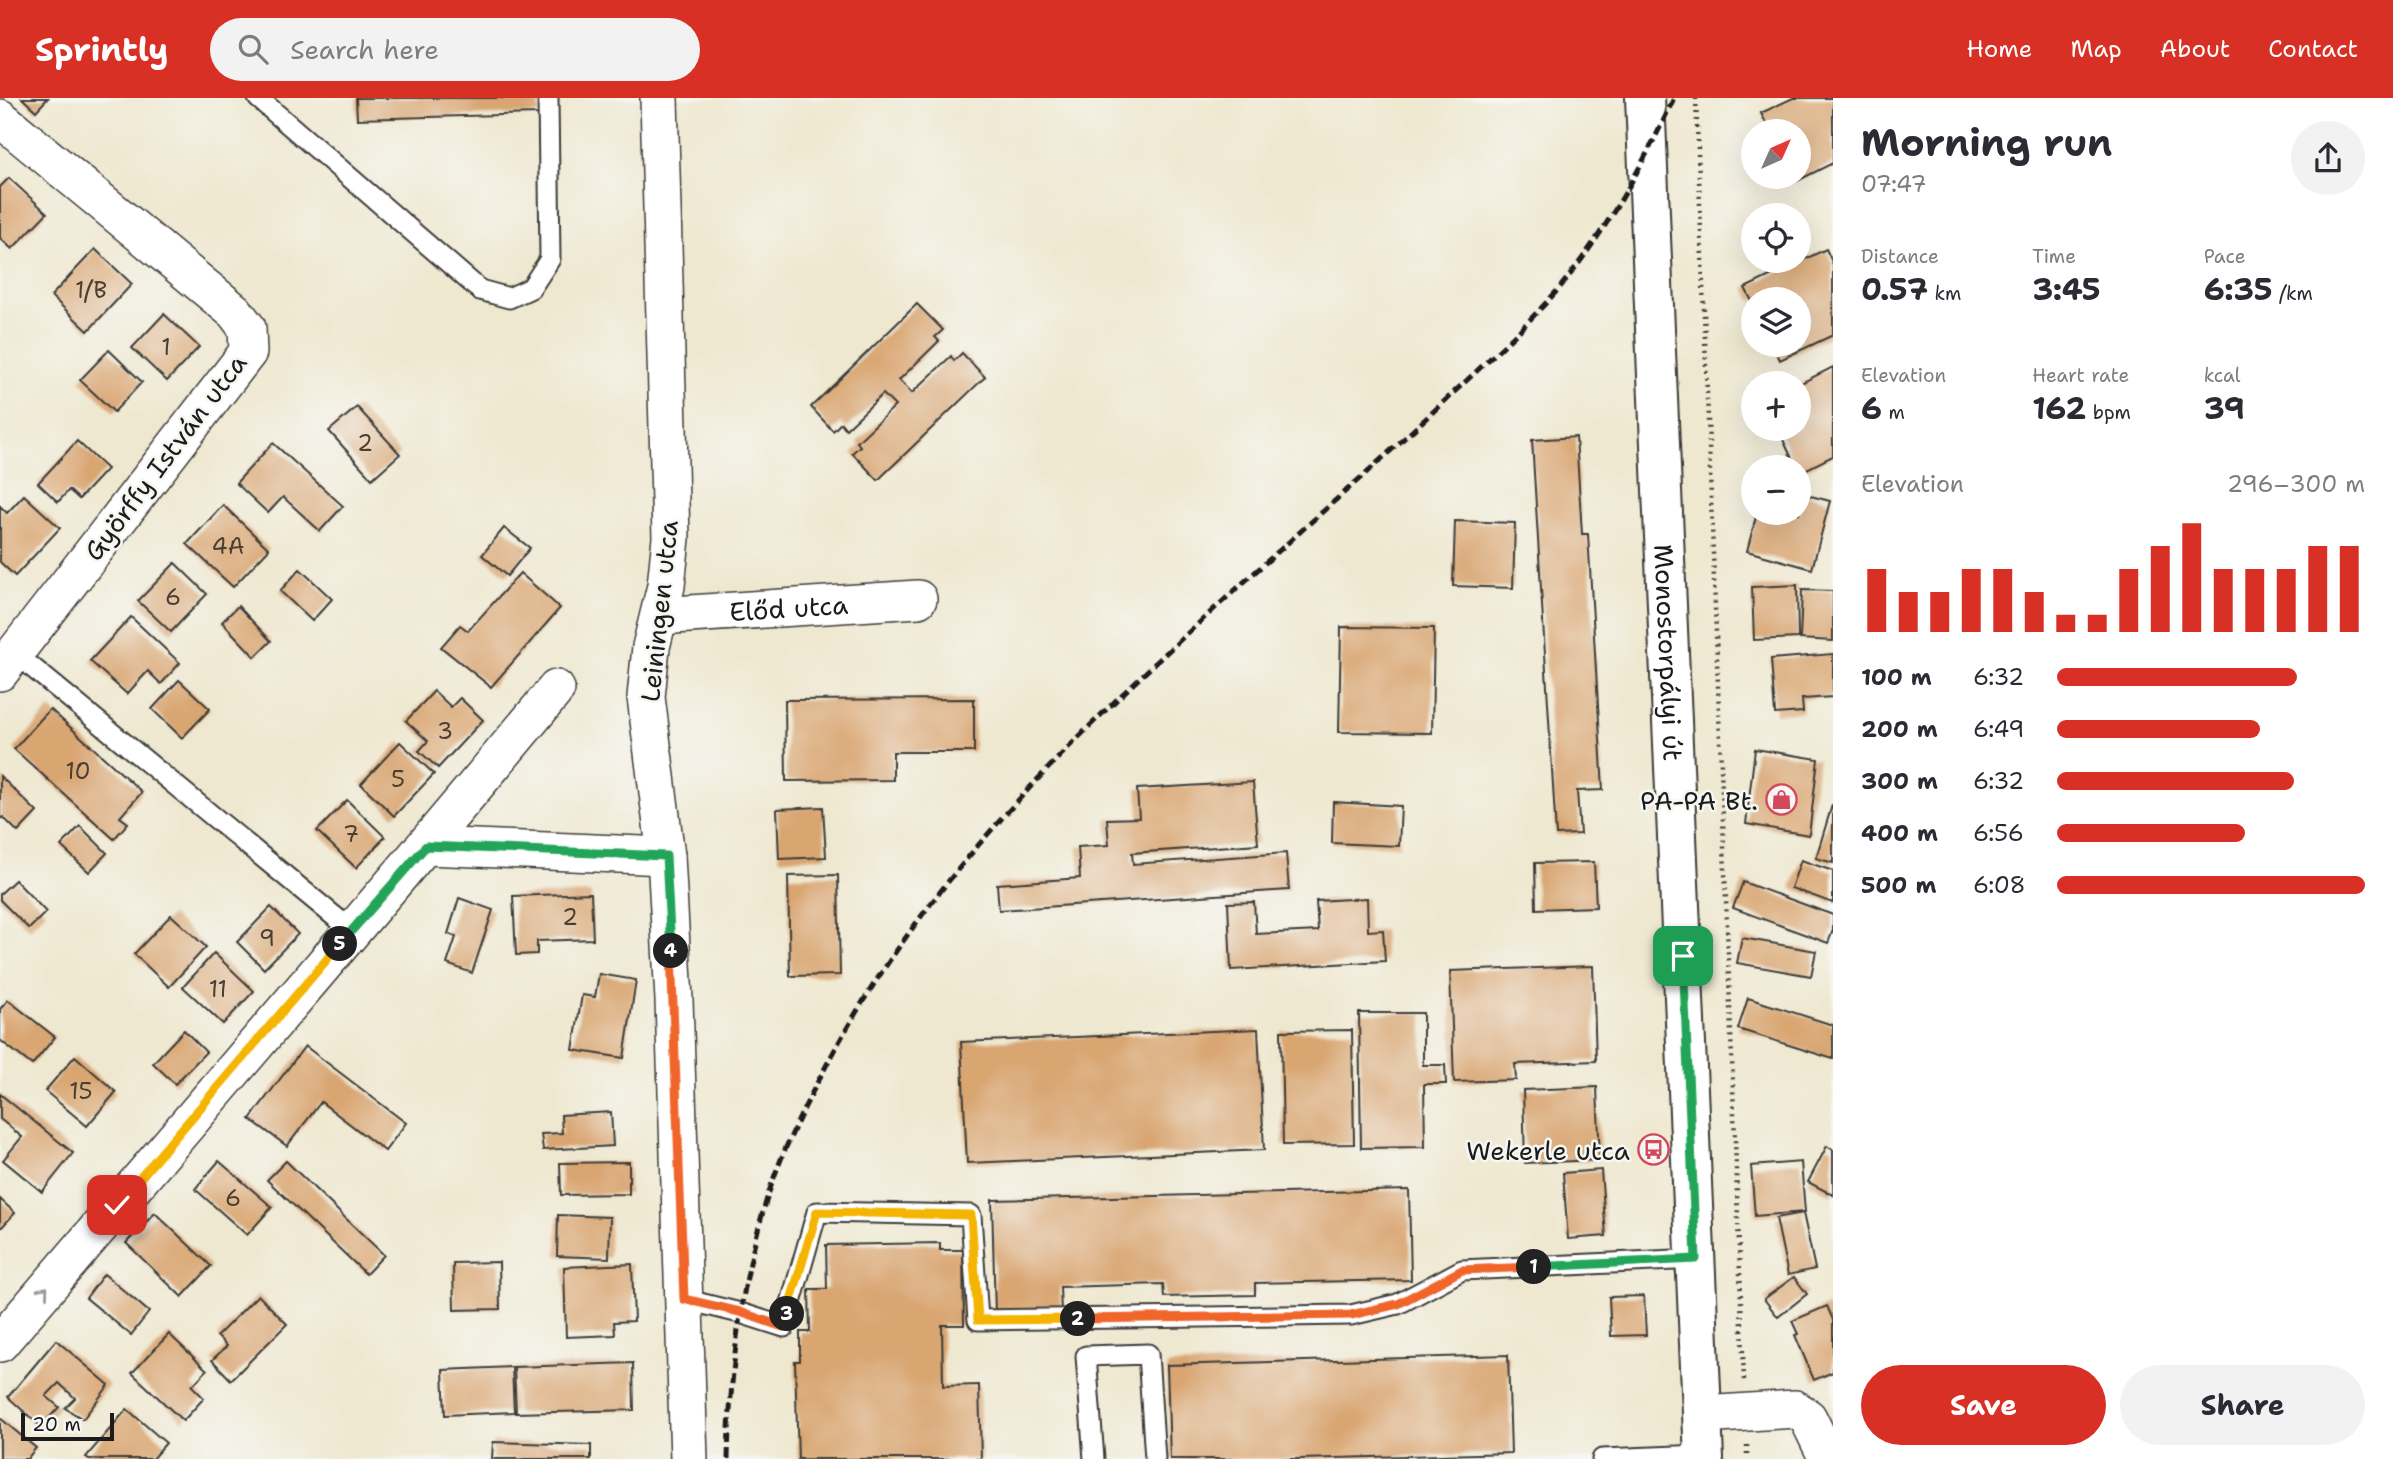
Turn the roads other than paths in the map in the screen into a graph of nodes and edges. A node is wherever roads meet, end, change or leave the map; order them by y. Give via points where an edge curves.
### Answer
1 (257, 98) edge
2 (548, 98) edge
3 (659, 98) edge
4 (1645, 98) edge
5 (0, 118) edge
6 (918, 599) dead end
7 (659, 616) junction
8 (8, 663) edge
9 (556, 689) dead end
10 (426, 846) junction
11 (666, 856) junction
12 (351, 930) junction
13 (1696, 1259) junction
14 (684, 1299) junction
15 (0, 1343) edge
16 (1703, 1415) junction
17 (1704, 1457) edge
18 (689, 1459) edge
19 (1094, 1459) edge
20 (1154, 1459) edge
21 (1602, 1459) edge
22 (1828, 1459) edge

1 - 2 lane via 480,290 509,298 531,288 550,259
3 - 7 street, Leiningen utca via 671,538
4 - 13 street, Monostorpályi út
5 - 8 street, Györffy István utca via 235,312 247,328 248,352
6 - 7 street, Előd utca
7 - 11 street, Leiningen utca via 646,697
8 - 12 lane
9 - 10 street
10 - 11 street
10 - 12 street
11 - 14 street, Leiningen utca
15 -> 12 street
13 - 14 lane via 1462,1270 1398,1304 1351,1315 978,1320 971,1215 817,1212 783,1327
13 - 16 street, Monostorpályi út
14 - 18 street, Leiningen utca
16 - 17 street, Monostorpályi út
16 - 22 street via 1795,1409 1808,1418
17 - 21 lane
19 - 20 lane via 1086,1356 1148,1354

